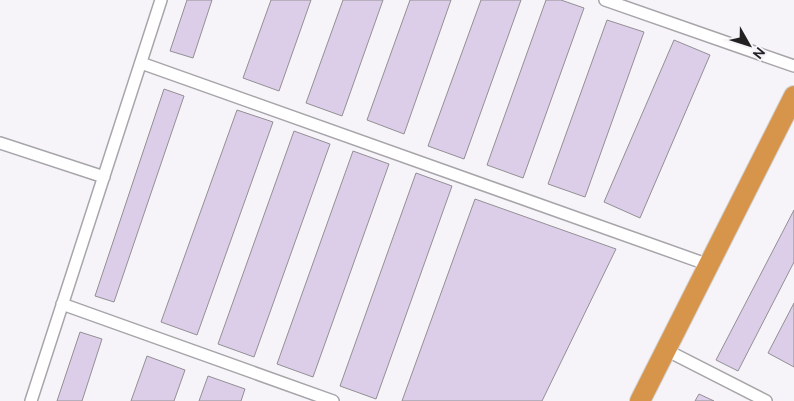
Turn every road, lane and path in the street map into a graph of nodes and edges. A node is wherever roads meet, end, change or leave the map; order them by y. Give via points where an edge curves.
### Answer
1 (162, 0) edge
2 (606, 0) edge
3 (141, 62) junction
4 (794, 66) edge
5 (794, 96) edge
6 (0, 143) edge
7 (104, 176) junction
8 (709, 265) junction
9 (62, 304) junction
10 (666, 350) junction
11 (31, 401) edge
12 (333, 401) edge
13 (640, 401) edge
14 (766, 401) edge

1 - 3 street
2 - 4 street
3 - 7 street
3 - 8 street
5 - 8 highway
6 - 7 street
7 - 9 street
8 - 10 highway
9 - 11 street
9 - 12 street
10 - 13 highway
10 - 14 street

